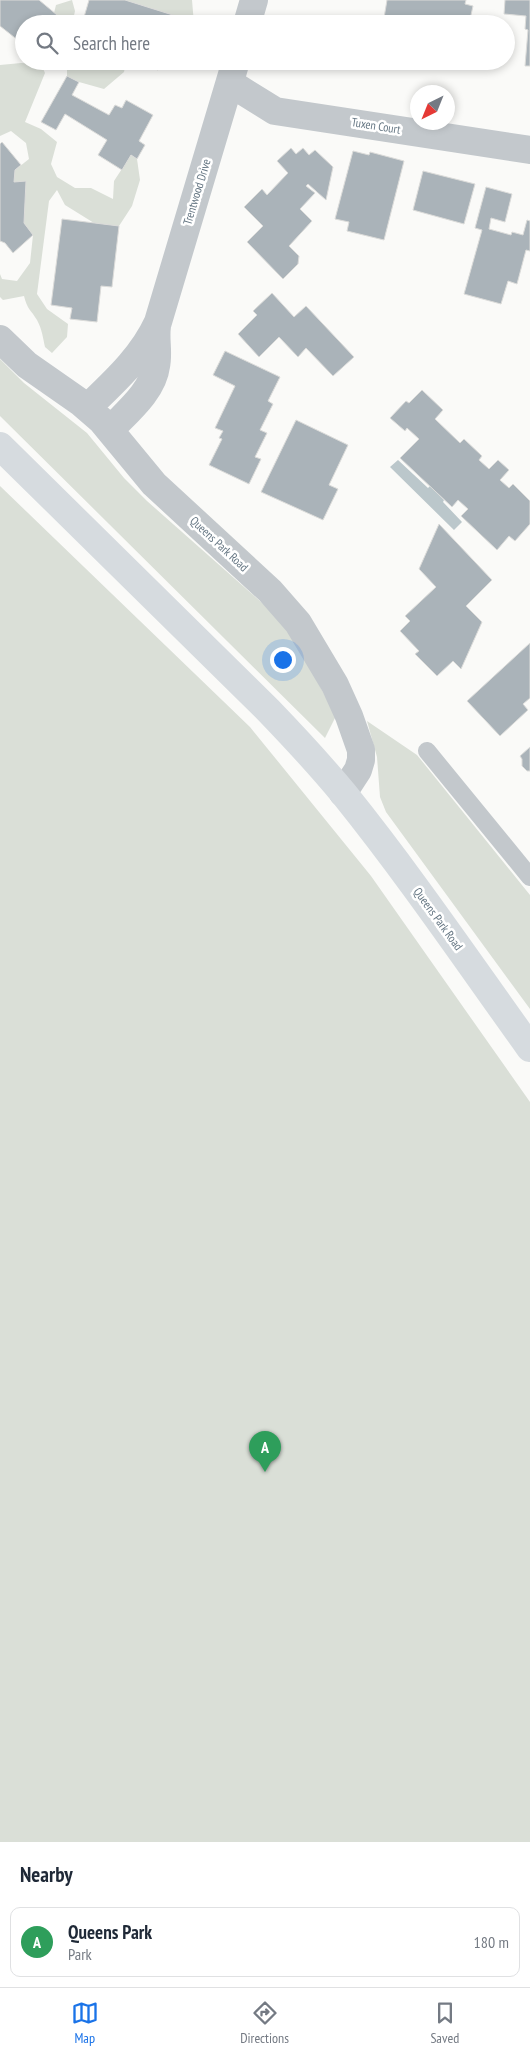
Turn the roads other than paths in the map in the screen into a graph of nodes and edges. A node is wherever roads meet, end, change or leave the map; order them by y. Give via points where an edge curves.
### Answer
1 (254, 0) edge
2 (250, 15) edge
3 (233, 72) edge
4 (530, 150) edge
5 (158, 322) junction
6 (0, 339) edge
7 (87, 408) junction
8 (110, 430) junction
9 (0, 446) edge
10 (427, 751) dead end
11 (344, 793) junction
12 (530, 877) edge
13 (530, 1048) edge

1 - 2 street
3 - 4 street, Tuxen Court via 275,111
3 - 5 street, Trentwood Drive
5 - 7 street, Trentwood Drive via 133,362
5 - 8 street, Trentwood Drive via 157,364 152,378 140,397
6 - 7 street, Queens Park Road via 38,373
7 - 8 street, Queens Park Road
8 - 11 street, Queens Park Road via 154,484 270,591 306,633 335,685 361,750 358,770
9 - 11 main road, Queens Park Road via 268,710
10 - 12 lane
11 - 13 main road, Queens Park Road

